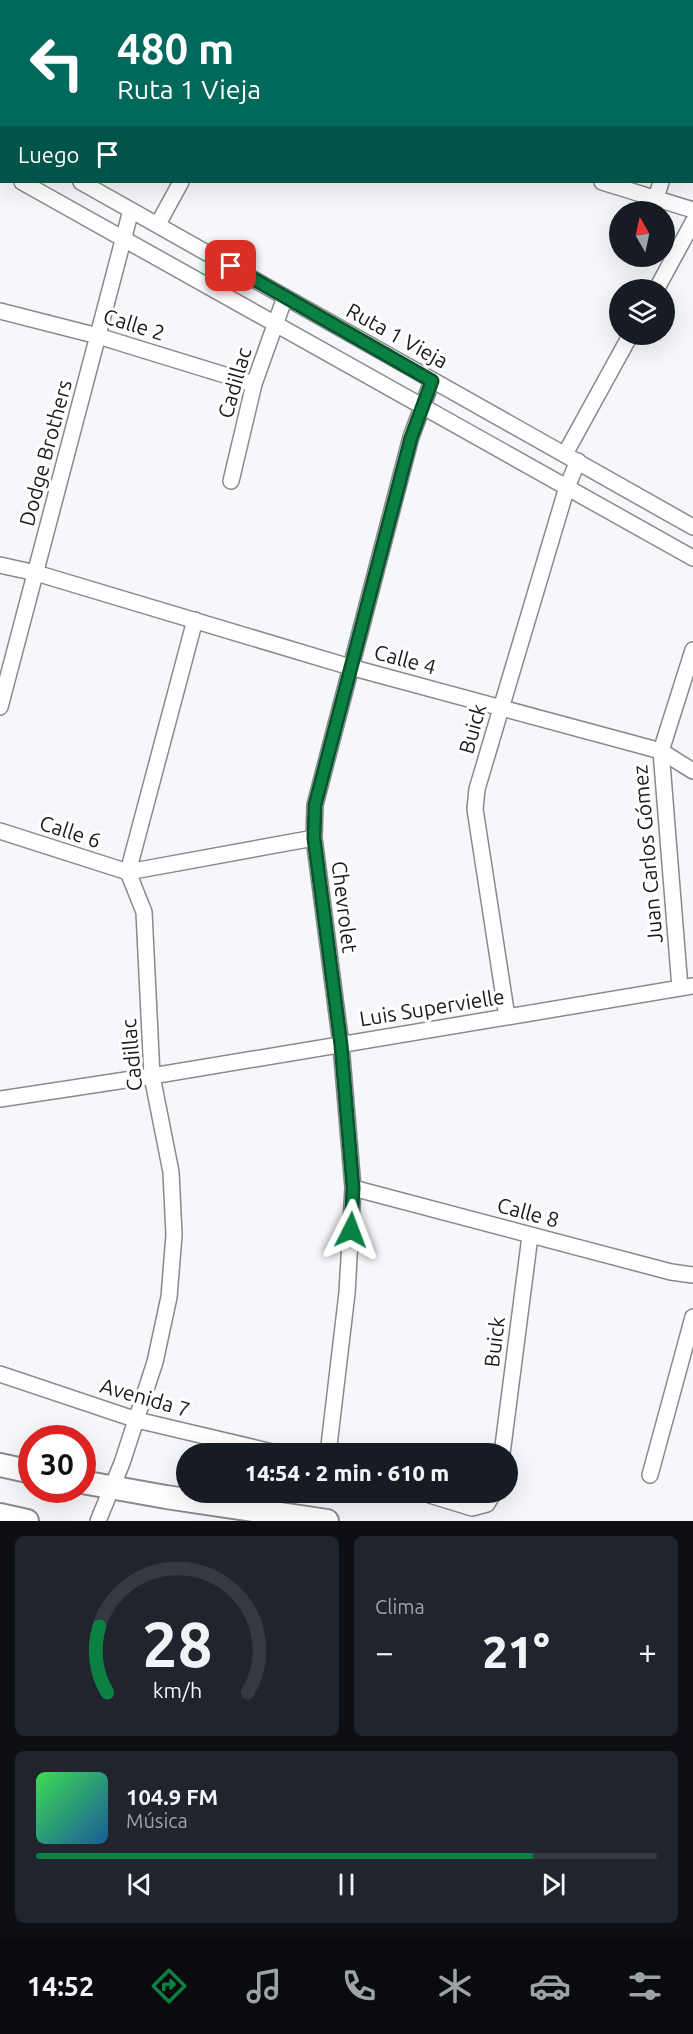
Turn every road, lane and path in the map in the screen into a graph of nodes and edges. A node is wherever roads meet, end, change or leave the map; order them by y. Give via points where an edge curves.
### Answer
1 (24, 183) edge
2 (83, 183) edge
3 (180, 183) edge
4 (605, 183) edge
5 (661, 183) edge
6 (656, 198) junction
7 (132, 210) junction
8 (693, 210) edge
9 (693, 222) edge
10 (158, 224) junction
11 (124, 239) junction
12 (662, 279) edge
13 (285, 297) junction
14 (0, 311) edge
15 (276, 324) junction
16 (98, 336) junction
17 (626, 345) edge
18 (432, 381) junction
19 (254, 384) junction
20 (423, 406) junction
21 (572, 457) junction
22 (231, 481) dead end
23 (567, 487) junction
24 (693, 527) edge
25 (693, 558) edge
26 (0, 565) edge
27 (36, 573) junction
28 (195, 621) junction
29 (693, 650) edge
30 (350, 667) junction
31 (0, 707) edge
32 (501, 707) junction
33 (661, 751) junction
34 (693, 771) edge
35 (0, 831) edge
36 (314, 838) junction
37 (128, 872) junction
38 (687, 987) edge
39 (507, 1017) junction
40 (341, 1045) junction
41 (152, 1076) junction
42 (0, 1099) edge
43 (353, 1188) junction
44 (530, 1236) junction
45 (693, 1275) edge
46 (693, 1317) edge
47 (0, 1374) edge
48 (137, 1420) junction
49 (234, 1443) edge
50 (329, 1443) edge
51 (503, 1443) edge
52 (0, 1465) edge
53 (18, 1469) edge
54 (650, 1475) dead end
55 (96, 1485) edge
56 (112, 1488) junction
57 (456, 1503) edge
58 (482, 1503) edge
59 (0, 1515) edge
60 (27, 1521) edge
61 (98, 1521) edge
62 (327, 1521) edge

1 - 11 street
2 - 7 street, Ruta 1 Vieja
3 - 10 street
4 - 6 street
5 - 6 street
6 - 8 street
7 - 10 street, Ruta 1 Vieja
7 - 11 street, Dodge Brothers
9 - 12 street
10 - 13 street, Ruta 1 Vieja
11 - 15 street
11 - 16 street, Dodge Brothers
13 - 15 street, Cadillac
13 - 18 street, Ruta 1 Vieja
14 - 16 street, Calle 2
15 - 19 street, Cadillac
15 - 20 street
16 - 19 street, Calle 2
16 - 27 street, Dodge Brothers
17 - 21 street, Buick
18 - 20 street, Chevrolet
18 - 21 street, Ruta 1 Vieja
19 - 22 street, Cadillac
20 - 23 street
20 - 30 street, Chevrolet
21 - 23 street, Buick
21 - 24 street, Ruta 1 Vieja
23 - 25 street
23 - 32 street, Buick
26 - 27 street, Calle 4
27 - 28 street, Calle 4
27 - 31 street, Dodge Brothers
28 - 30 street, Calle 4
28 - 37 street
29 - 33 street, Juan Carlos Gómez
30 - 32 street, Calle 4
30 - 36 street, Chevrolet via 315,805
32 - 33 street, Calle 4
32 - 39 street, Buick via 477,789 475,809
33 - 34 street, Calle 4
33 - 38 street, Juan Carlos Gómez
35 - 37 street, Calle 6
36 - 37 street
36 - 40 street, Chevrolet
37 - 41 street, Cadillac via 144,912
38 - 39 street, Luis Supervielle
39 - 40 street, Luis Supervielle
40 - 41 street, Luis Supervielle
40 - 43 street, Chevrolet
41 - 42 street, Luis Supervielle
41 - 48 street, Cadillac via 171,1173 174,1235 169,1297
43 - 44 street, Calle 8
43 - 50 street, Chevrolet via 347,1293
44 - 45 street, Calle 8
44 - 51 street, Buick
46 - 54 street
47 - 48 street, Avenida 7
48 - 49 street, Avenida 7
48 - 56 street, Cadillac
52 - 53 highway
55 - 56 highway
56 - 61 street, Cadillac
56 - 62 highway
57 - 58 street via 472,1508
59 - 60 highway

